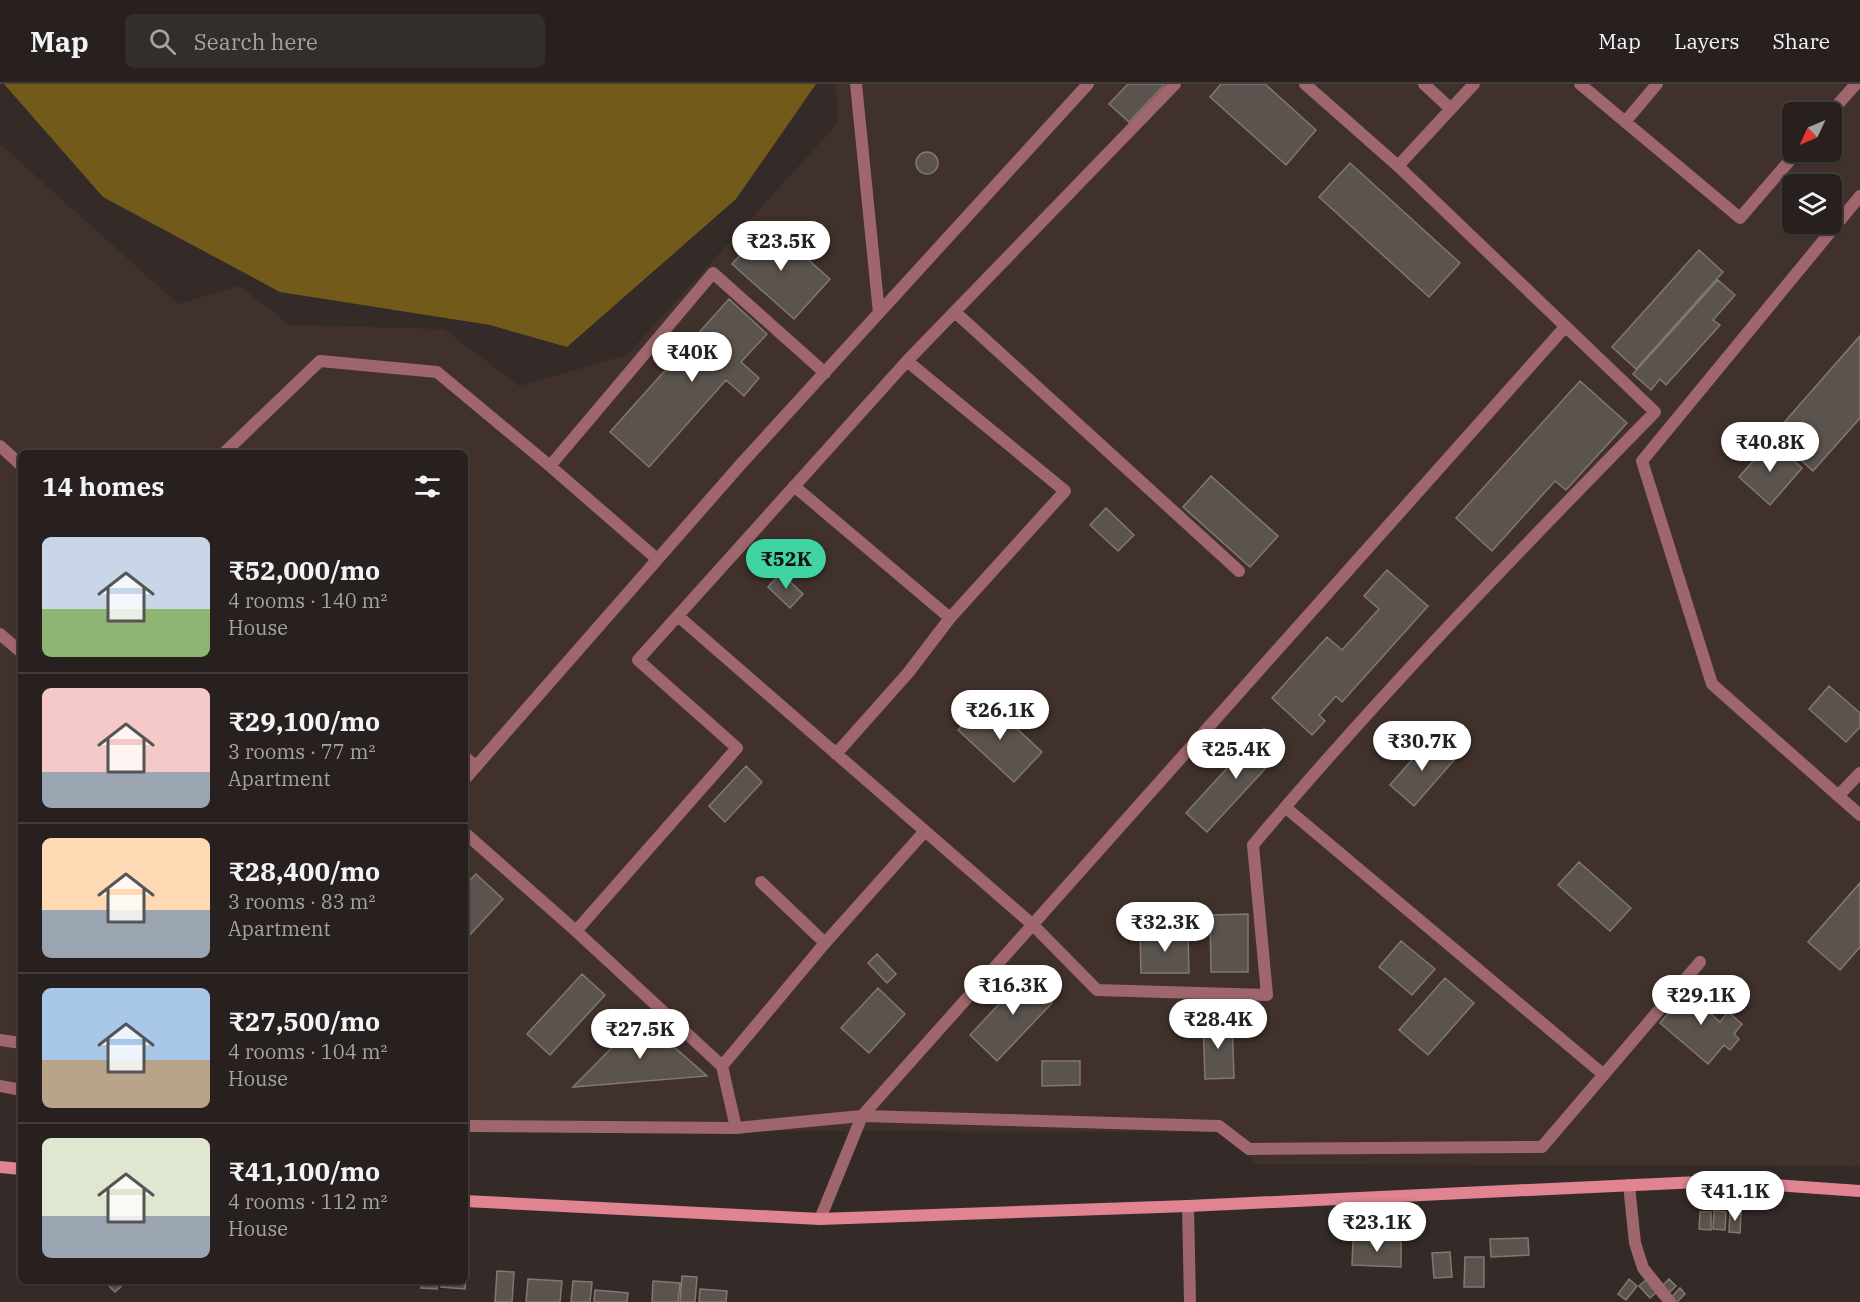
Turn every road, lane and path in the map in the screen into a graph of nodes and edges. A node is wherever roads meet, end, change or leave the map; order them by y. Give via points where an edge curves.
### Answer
1 (856, 84) edge
2 (1088, 84) edge
3 (1175, 84) edge
4 (1305, 84) edge
5 (1424, 84) edge
6 (1474, 84) edge
7 (1580, 84) edge
8 (1658, 84) edge
9 (1856, 84) edge
10 (1840, 102) edge
11 (1451, 109) junction
12 (1625, 122) junction
13 (1788, 162) edge
14 (1398, 166) junction
15 (1860, 196) edge
16 (955, 312) junction
17 (879, 313) junction
18 (1564, 327) junction
19 (907, 361) junction
20 (825, 372) junction
21 (0, 446) edge
22 (227, 450) edge
23 (18, 462) edge
24 (550, 466) junction
25 (794, 486) junction
26 (657, 559) junction
27 (1239, 571) dead end
28 (678, 616) junction
29 (950, 618) junction
30 (0, 634) edge
31 (18, 649) edge
32 (836, 754) junction
33 (468, 760) edge
34 (476, 767) junction
35 (1860, 773) edge
36 (468, 776) edge
37 (1838, 796) junction
38 (1285, 807) junction
39 (1860, 815) edge
40 (925, 831) junction
41 (468, 835) edge
42 (761, 882) dead end
43 (1033, 925) junction
44 (576, 931) junction
45 (825, 943) junction
46 (1700, 962) dead end
47 (0, 1040) edge
48 (18, 1043) edge
49 (722, 1065) junction
50 (1604, 1075) junction
51 (0, 1086) edge
52 (18, 1089) edge
53 (862, 1116) junction
54 (468, 1126) edge
55 (736, 1128) junction
56 (0, 1167) edge
57 (18, 1169) edge
58 (1629, 1185) junction
59 (1860, 1191) edge
60 (468, 1201) edge
61 (1188, 1206) junction
62 (820, 1219) junction
63 (1190, 1302) edge
64 (1670, 1302) edge

1 - 17 street
2 - 17 street
3 - 16 street
4 - 14 street
5 - 11 street
6 - 11 street
7 - 12 street
8 - 12 street
9 - 10 street
11 - 14 street
12 - 13 street via 1740,218
14 - 18 street
15 - 37 street via 1642,461 1712,684
16 - 19 street
16 - 27 street
17 - 20 street
18 - 38 street via 1655,412 1510,561
18 - 43 street
19 - 25 street
19 - 29 street via 1065,491
20 - 24 street via 713,273
20 - 26 street
21 - 23 street
22 - 24 street via 320,361 437,372
24 - 26 street
25 - 28 street
25 - 29 street
26 - 34 street
28 - 32 street
28 - 44 street via 638,660 737,748
29 - 32 street via 908,673
30 - 31 street
32 - 40 street
33 - 34 street
34 - 36 street
35 - 37 street
37 - 39 street
38 - 43 street via 1253,845 1267,995 1097,990
38 - 50 street
40 - 43 street
40 - 45 street
41 - 44 street
42 - 45 street
43 - 53 street
44 - 49 street
45 - 49 street
46 - 50 street
47 - 48 street
49 - 55 street
50 - 53 street via 1542,1147 1249,1149 1219,1126
51 - 52 street
53 - 55 street
53 - 62 street
54 - 55 street
56 - 57 street
58 - 59 street via 1720,1181
58 - 61 street
58 - 64 street via 1635,1243 1643,1268
60 - 62 street
61 - 62 street
61 - 63 street

